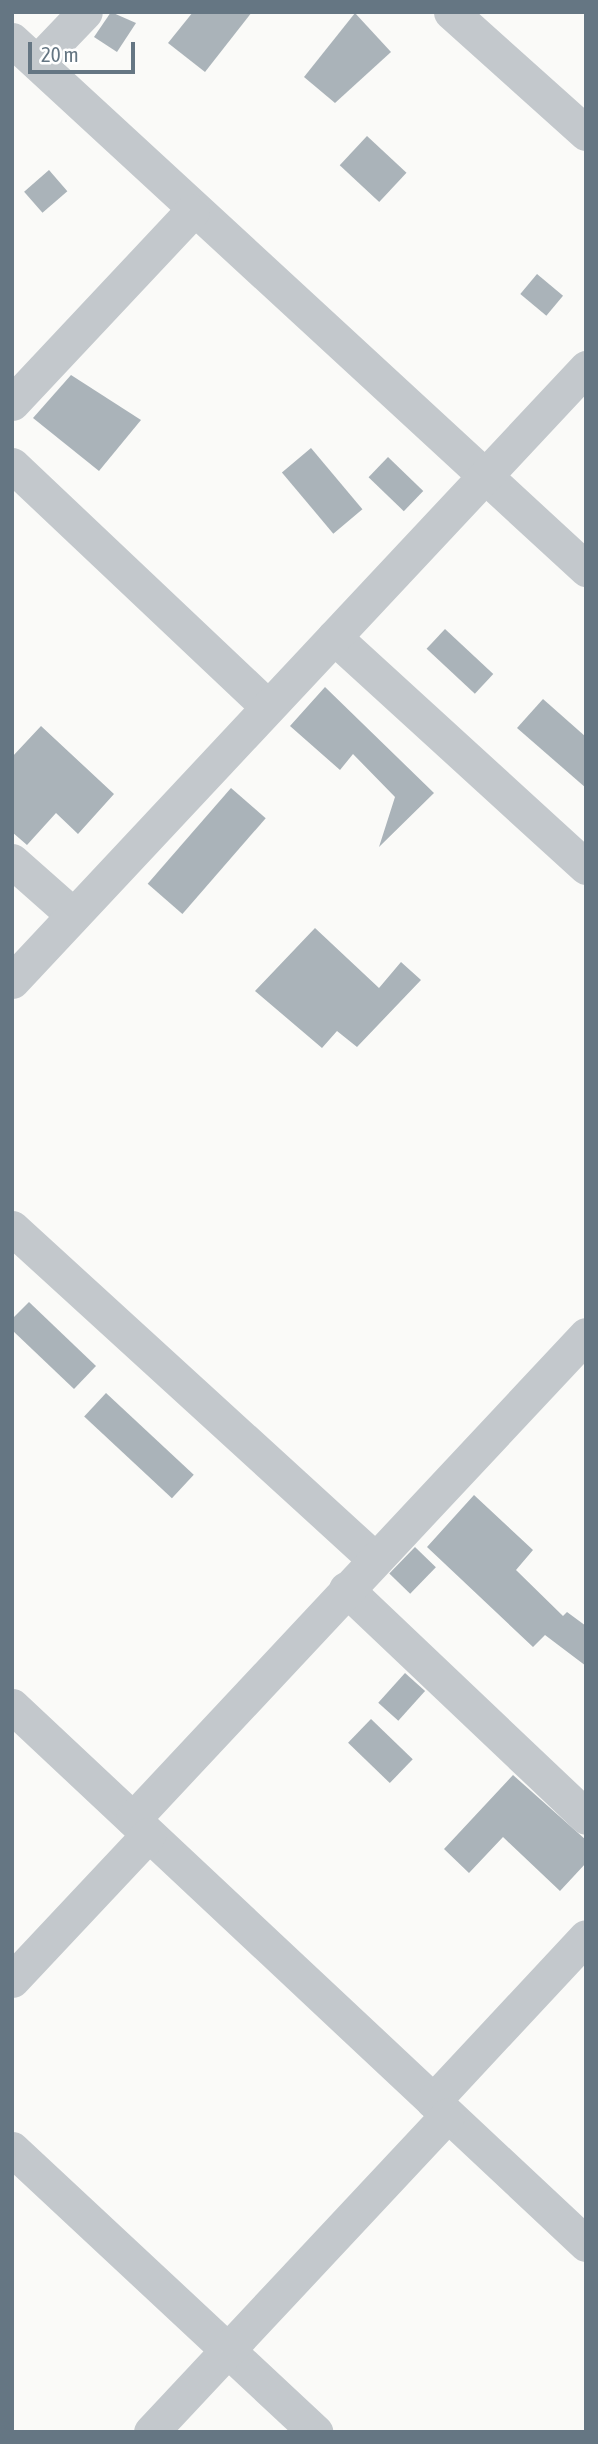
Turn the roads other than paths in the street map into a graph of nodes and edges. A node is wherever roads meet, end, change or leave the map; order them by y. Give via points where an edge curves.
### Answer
1 (85, 12) edge
2 (451, 12) edge
3 (25, 51) edge
4 (586, 133) edge
5 (192, 211) junction
6 (586, 368) edge
7 (12, 403) edge
8 (12, 465) edge
9 (484, 478) junction
10 (586, 569) edge
11 (334, 637) junction
12 (268, 707) junction
13 (12, 861) edge
14 (586, 867) edge
15 (72, 915) junction
16 (12, 981) edge
17 (12, 1228) edge
18 (586, 1335) edge
19 (373, 1558) junction
20 (346, 1589) junction
21 (12, 1706) edge
22 (586, 1816) edge
23 (140, 1827) junction
24 (586, 1937) edge
25 (12, 1980) edge
26 (441, 2108) junction
27 (12, 2149) edge
28 (586, 2244) edge
29 (229, 2349) junction
30 (151, 2432) edge
31 (317, 2432) edge

1 - 3 street
2 - 4 street
3 - 5 street
5 - 7 street
5 - 9 street
6 - 9 street
8 - 12 street
9 - 10 street
9 - 11 street
11 - 12 street
11 - 14 street
12 - 15 street
13 - 15 street
15 - 16 street
17 - 19 street
18 - 19 street
19 - 20 street
20 - 22 street
20 - 23 street
21 - 23 street
23 - 25 street
23 - 26 street
24 - 26 street
26 - 28 street
26 - 29 street
27 - 29 street
29 - 30 street
29 - 31 street

